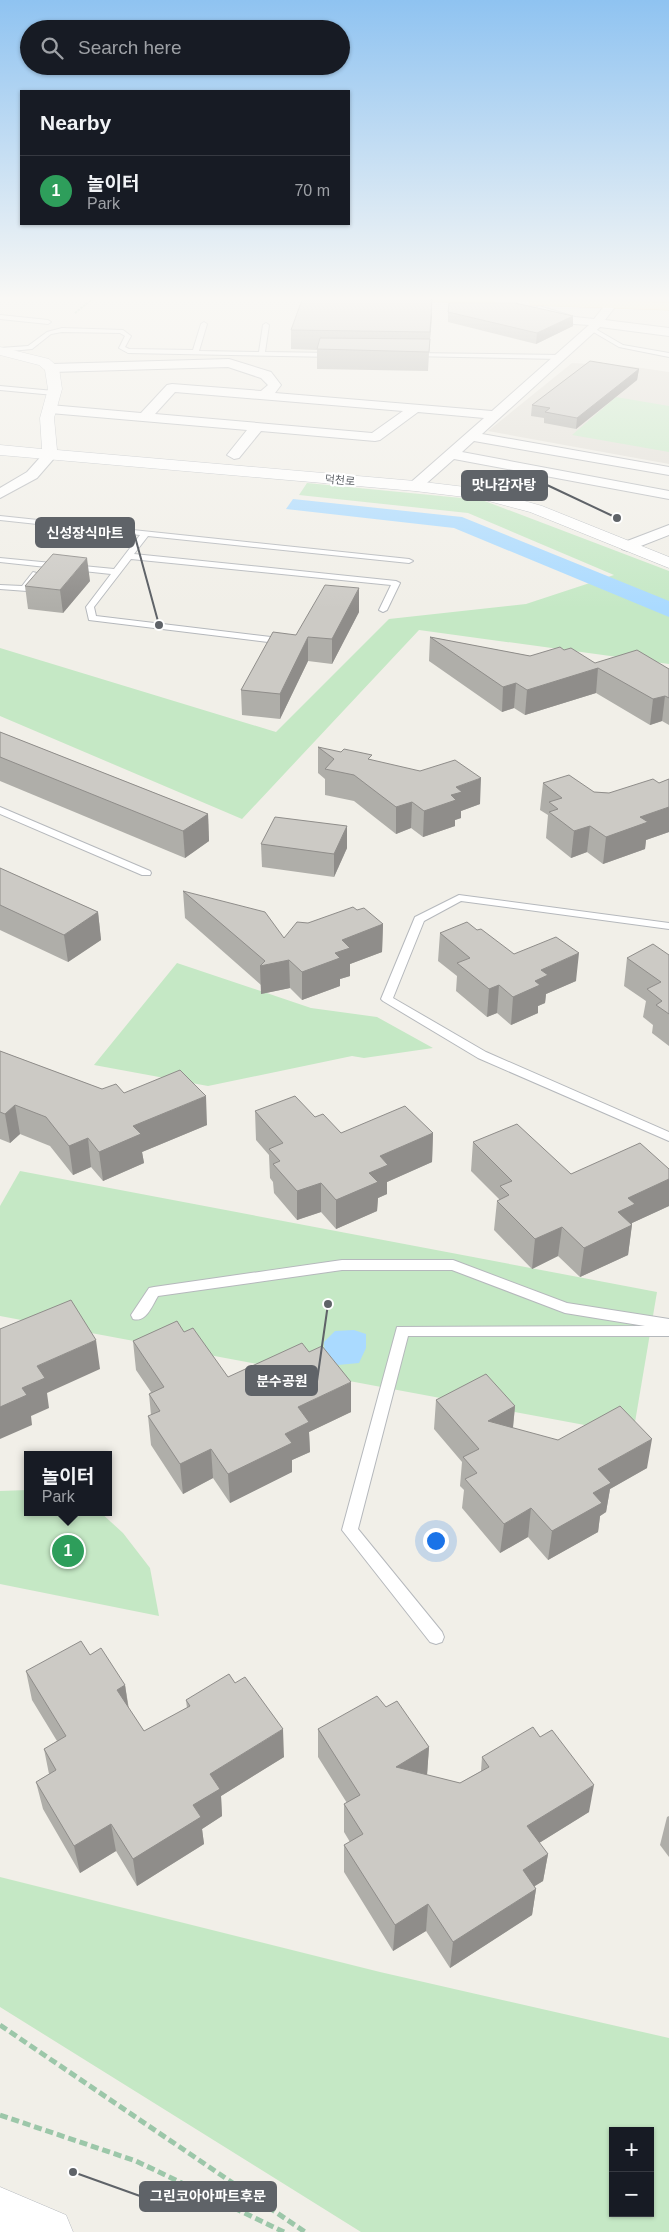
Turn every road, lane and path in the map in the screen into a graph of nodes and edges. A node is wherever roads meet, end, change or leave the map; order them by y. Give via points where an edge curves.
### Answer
1 (52, 401) edge
2 (160, 401) edge
3 (337, 401) edge
4 (512, 401) edge
5 (416, 408) junction
6 (50, 409) junction
7 (497, 415) junction
8 (145, 417) junction
9 (256, 426) junction
10 (470, 436) junction
11 (0, 450) edge
12 (449, 454) junction
13 (50, 455) junction
14 (234, 455) dead end
15 (669, 471) edge
16 (415, 486) junction
17 (0, 494) edge
18 (669, 495) edge
19 (0, 518) edge
20 (669, 530) edge
21 (146, 533) junction
22 (628, 546) junction
23 (129, 556) junction
24 (0, 560) edge
25 (409, 561) dead end
26 (669, 563) edge
27 (44, 564) junction
28 (117, 572) junction
29 (0, 587) edge
30 (383, 610) dead end
31 (276, 640) edge
32 (0, 810) edge
33 (146, 873) dead end
34 (669, 926) edge
35 (669, 1137) edge
36 (138, 1315) dead end
37 (669, 1324) edge
38 (669, 1331) edge
39 (436, 1637) dead end
40 (0, 2025) edge
41 (0, 2115) edge
42 (0, 2212) edge
43 (49, 2232) edge
44 (284, 2232) edge
45 (305, 2232) edge

1 - 6 main road
2 - 8 street
3 - 5 street
4 - 7 street
5 - 7 street
5 - 9 street via 375,437
6 - 8 street
6 - 13 main road
7 - 10 street
8 - 9 street
9 - 14 street
10 - 12 street
10 - 15 street
11 - 13 main road, 덕천로
12 - 16 street
12 - 18 street
13 - 16 main road, 덕천로
13 - 17 street via 32,474
16 - 22 main road, 덕천로 via 482,494 536,509
19 - 21 lane
20 - 22 street
21 - 23 lane
21 - 25 lane
22 - 26 main road, 덕천로
23 - 28 lane
23 - 30 lane via 396,583
24 - 27 lane
27 - 28 lane
27 - 29 lane via 24,589
28 - 31 lane via 90,607 92,618
32 - 33 lane
34 - 35 lane via 459,898 419,919 387,999 482,1055
36 - 37 lane via 154,1292 207,1283 342,1266 453,1265 565,1308
38 - 39 lane via 402,1331 350,1530
40 - 45 path
41 - 44 path via 136,2161
42 - 43 main road

